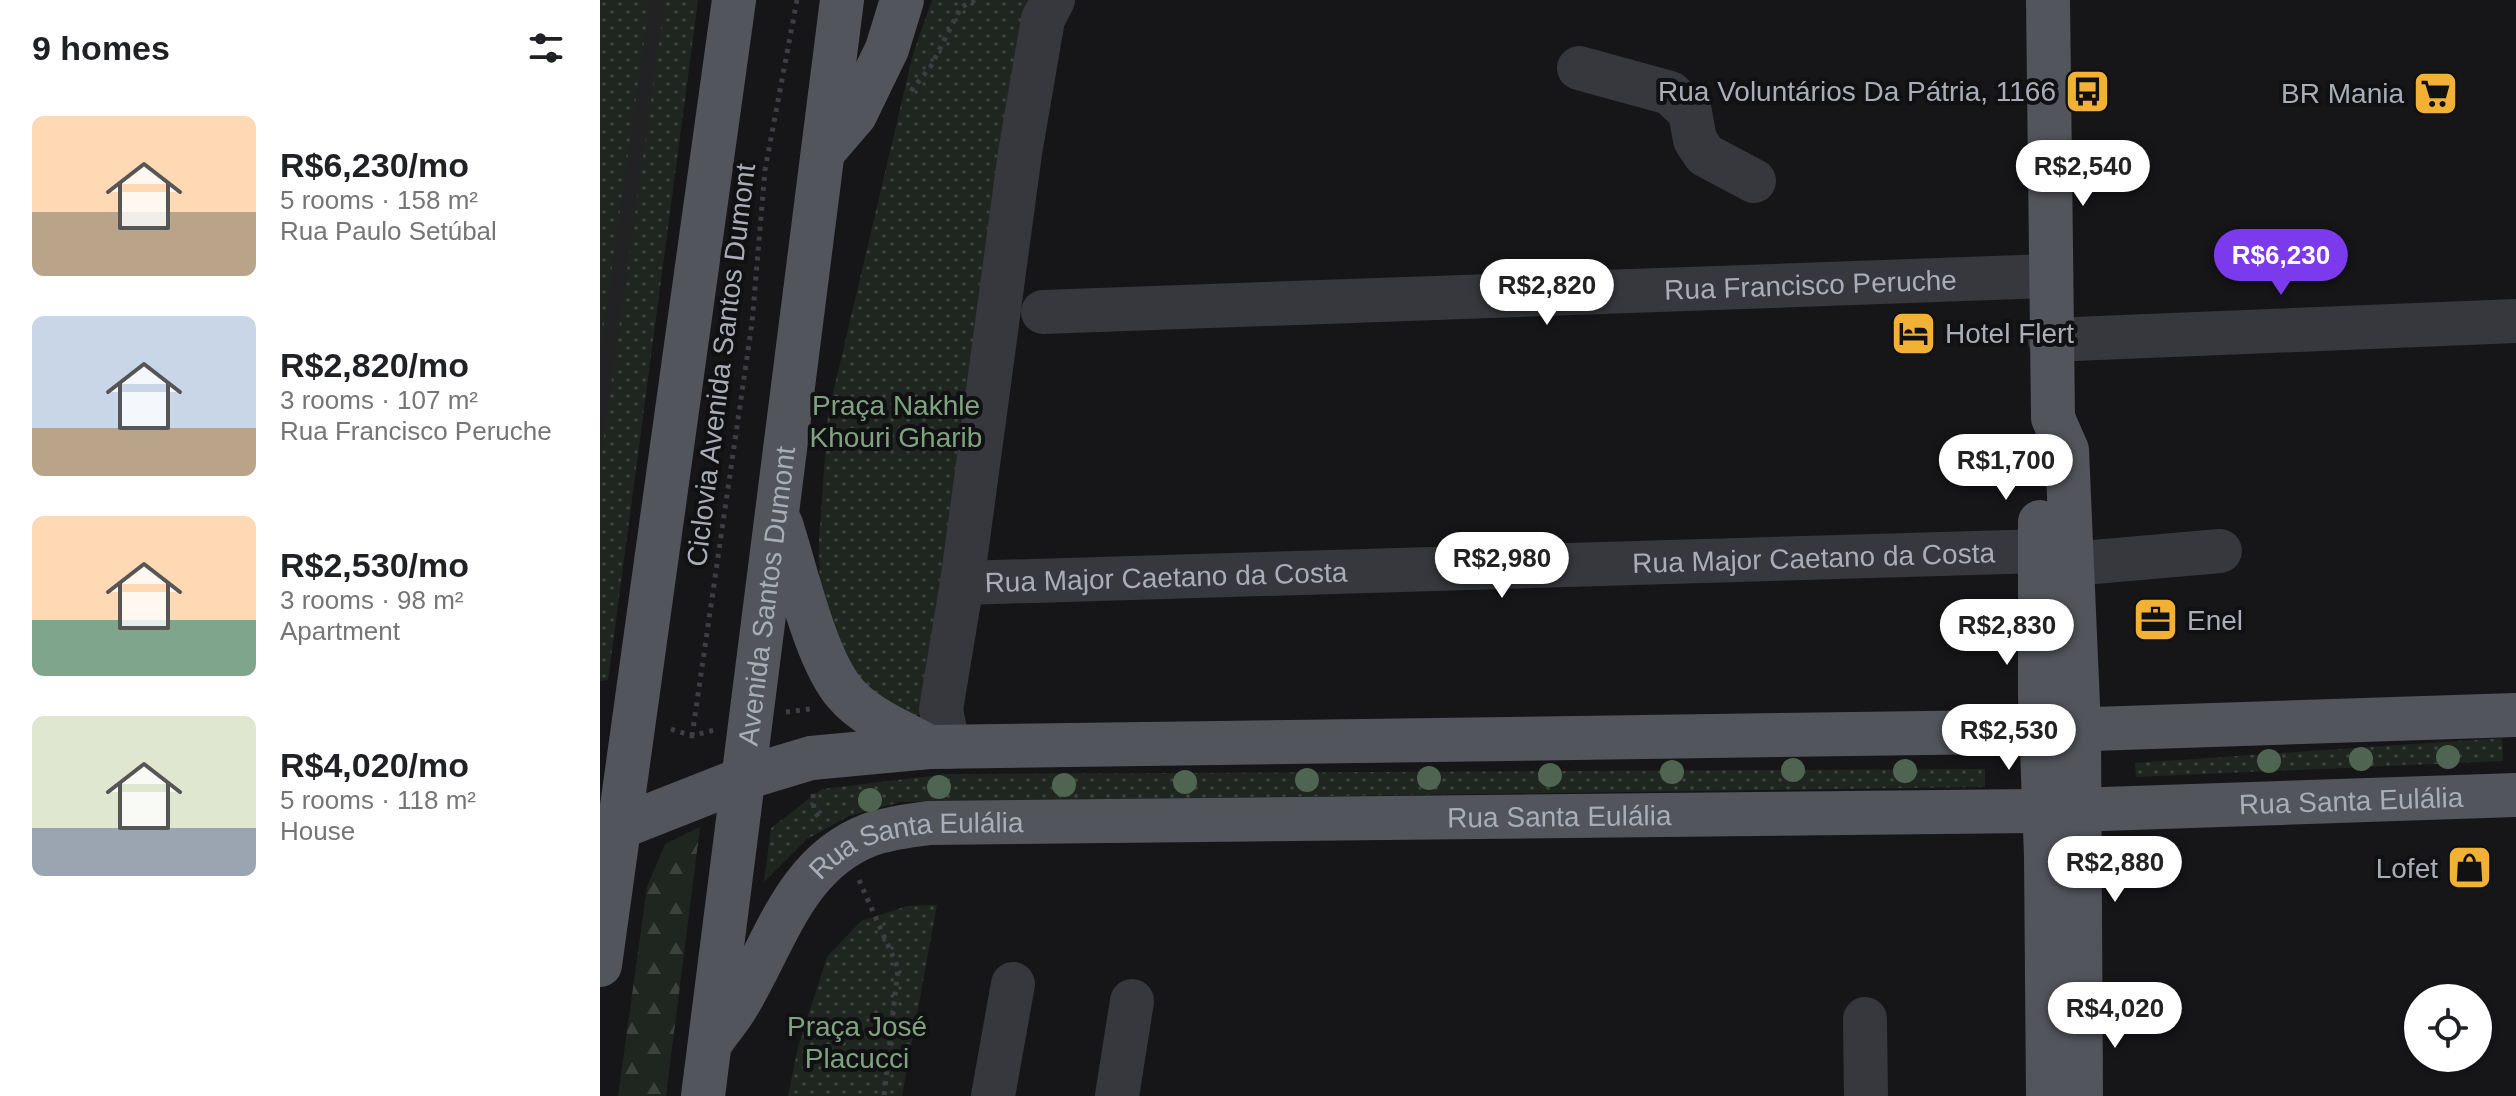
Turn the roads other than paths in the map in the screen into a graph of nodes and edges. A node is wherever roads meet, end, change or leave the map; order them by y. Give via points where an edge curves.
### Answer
1 (734, 0) edge
2 (842, 0) edge
3 (902, 0) edge
4 (1053, 0) edge
5 (2048, 0) edge
6 (1579, 68) dead end
7 (823, 153) junction
8 (1754, 181) dead end
9 (2050, 276) junction
10 (1043, 312) dead end
11 (2516, 321) edge
12 (2050, 340) junction
13 (777, 510) junction
14 (2220, 551) dead end
15 (2056, 558) junction
16 (962, 583) junction
17 (2516, 715) edge
18 (2060, 729) junction
19 (939, 747) junction
20 (613, 772) edge
21 (745, 778) junction
22 (2516, 795) edge
23 (2062, 810) junction
24 (618, 828) junction
25 (600, 965) edge
26 (1013, 984) dead end
27 (1132, 1001) dead end
28 (2065, 1003) junction
29 (1865, 1019) dead end
30 (712, 1041) junction
31 (703, 1096) edge
32 (993, 1096) edge
33 (1117, 1096) edge
34 (1866, 1096) edge
35 (2048, 1096) edge
36 (2081, 1096) edge

1 - 20 main road via 635,715
2 - 7 main road, Avenida Santos Dumont
3 - 7 main road via 887,49 855,115
4 - 16 street via 1043,19 1020,153
5 - 9 main road
6 - 8 street via 1670,93 1690,112 1695,140 1705,155
7 - 13 main road, Avenida Santos Dumont
9 - 10 street, Rua Francisco Peruche
9 - 12 main road
11 - 12 street
12 - 15 main road via 2053,418 2039,451
13 - 19 main road via 833,676 867,712
13 - 21 main road, Avenida Santos Dumont
14 - 15 street, Rua Major Caetano da Costa
15 - 16 street, Rua Major Caetano da Costa
15 - 18 main road
16 - 19 street
17 - 18 main road
18 - 19 main road
18 - 23 main road
19 - 21 main road via 811,758
20 - 24 main road
21 - 24 main road
21 - 30 main road, Avenida Santos Dumont
22 - 23 main road, Rua Santa Eulália
23 - 28 main road
23 - 30 main road, Rua Santa Eulália via 929,823 868,836 812,874
24 - 25 main road
26 - 32 street
27 - 33 street
28 - 35 main road
28 - 36 main road
29 - 34 street
30 - 31 main road, Avenida Santos Dumont

